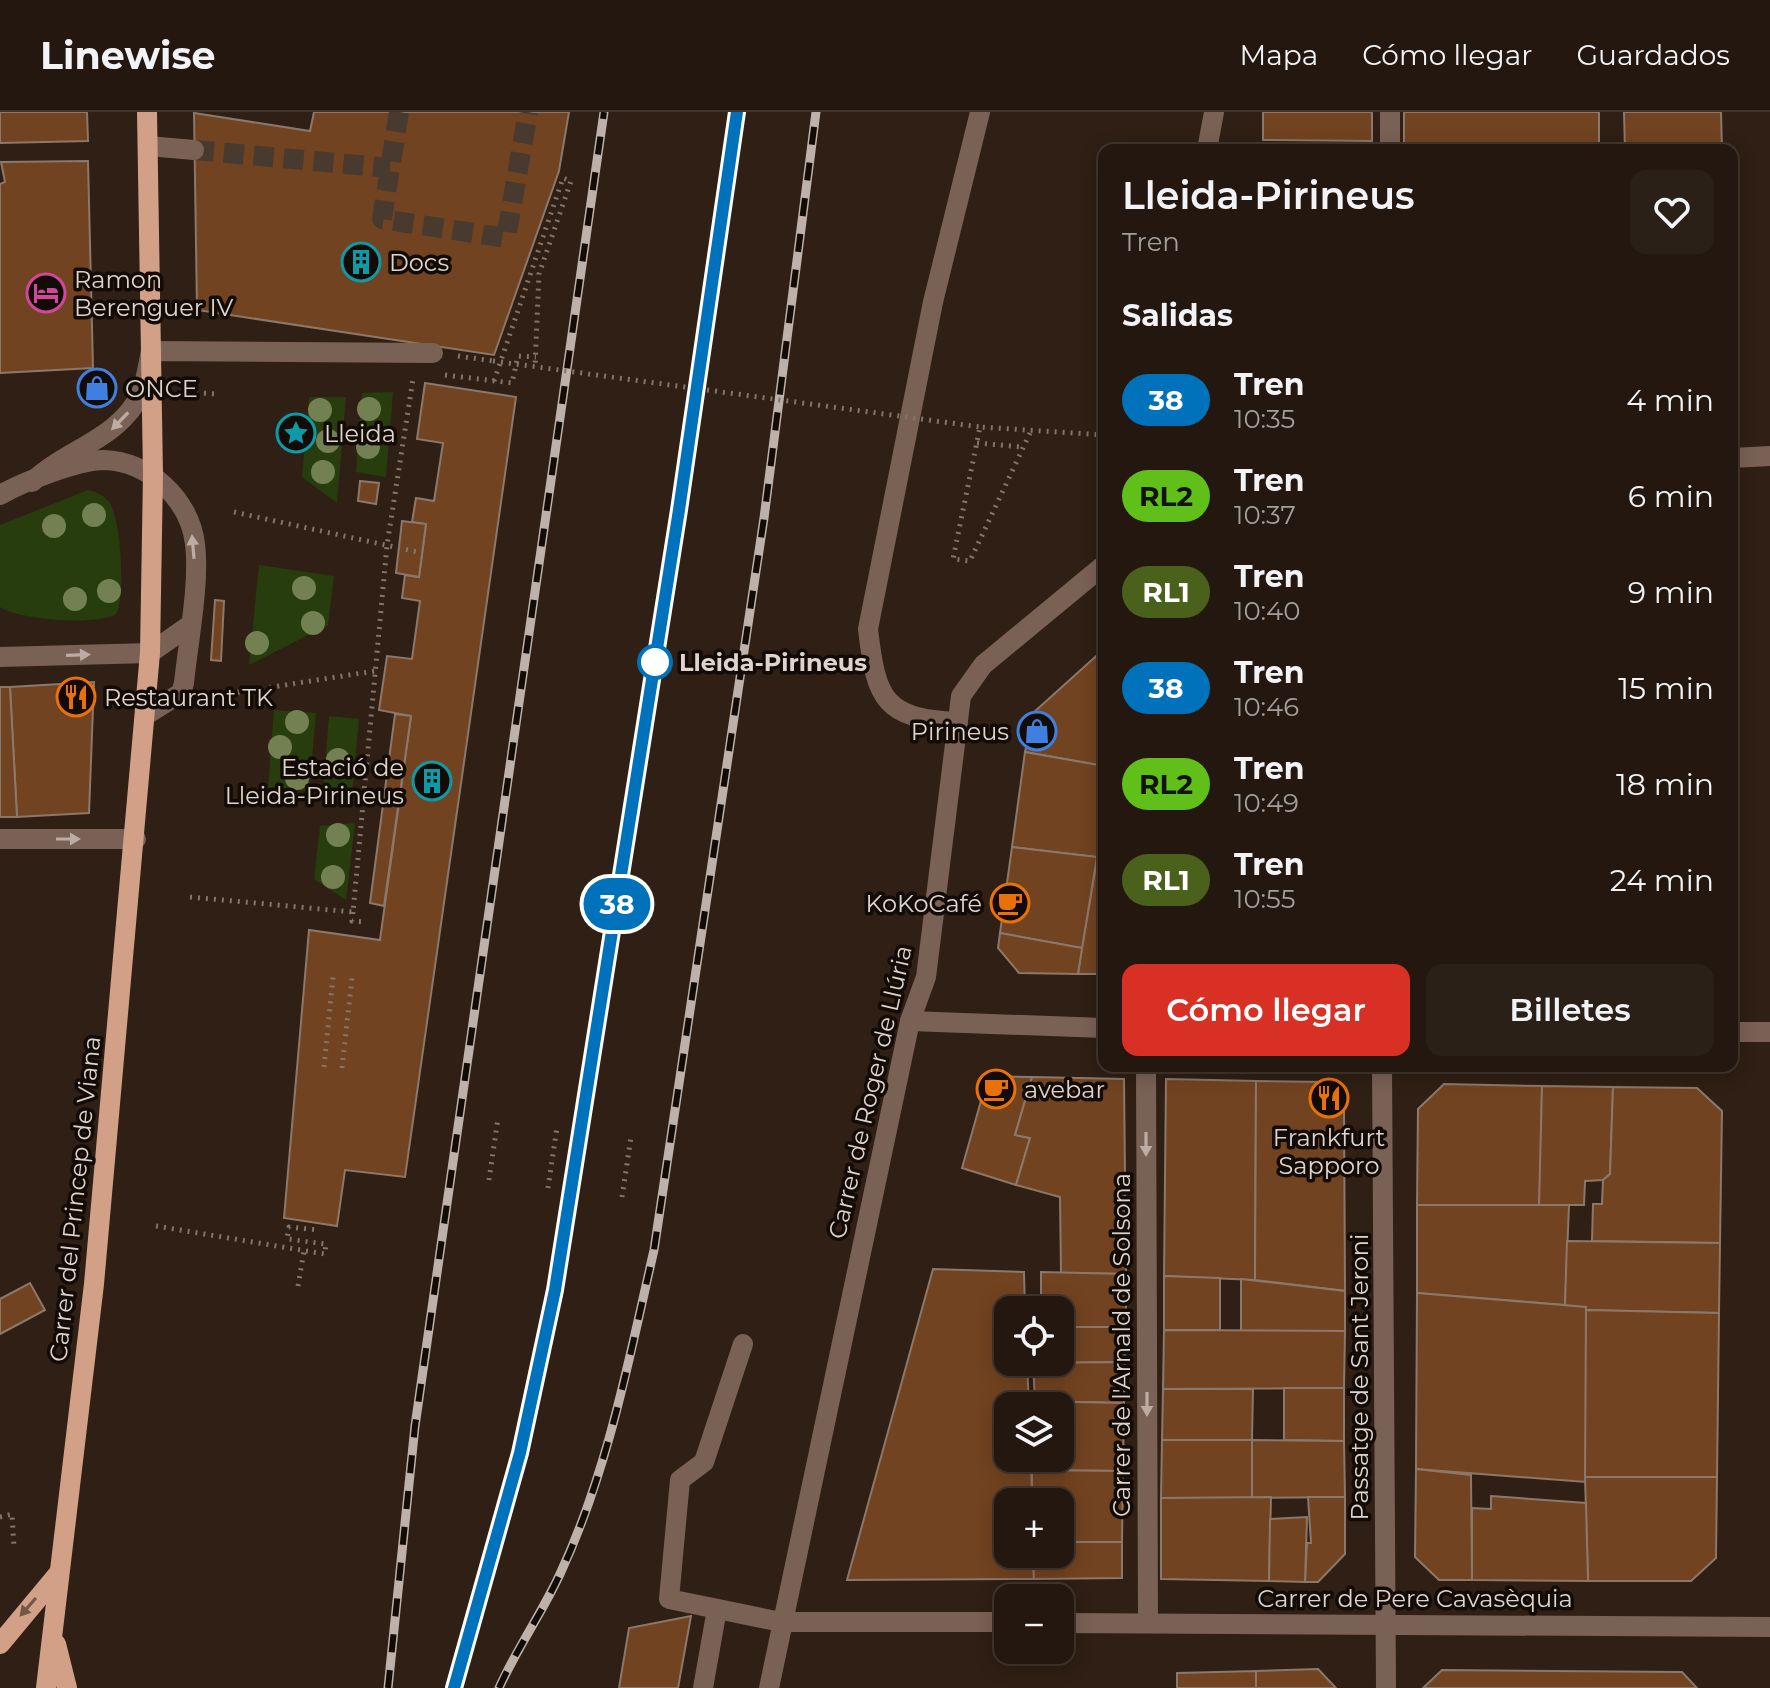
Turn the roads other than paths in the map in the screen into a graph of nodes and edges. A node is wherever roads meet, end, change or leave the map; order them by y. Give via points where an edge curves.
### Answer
1 (147, 112) edge
2 (980, 112) edge
3 (1214, 112) edge
4 (1390, 112) edge
5 (1208, 144) edge
6 (1390, 144) edge
7 (148, 146) junction
8 (194, 150) tunnel mouth
9 (151, 351) junction
10 (425, 354) road end
11 (1770, 456) edge
12 (1738, 458) edge
13 (153, 474) junction
14 (32, 482) junction
15 (0, 495) edge
16 (1098, 570) edge
17 (190, 625) junction
18 (150, 653) junction
19 (2, 655) edge
20 (146, 715) junction
21 (958, 722) junction
22 (0, 839) edge
23 (136, 839) junction
24 (910, 1021) junction
25 (1098, 1028) edge
26 (1738, 1032) edge
27 (1770, 1032) edge
28 (1146, 1072) edge
29 (1382, 1072) edge
30 (743, 1344) dead end
31 (59, 1573) junction
32 (717, 1609) junction
33 (781, 1622) junction
34 (994, 1622) edge
35 (1386, 1622) junction
36 (1074, 1623) edge
37 (1148, 1623) junction
38 (1770, 1627) edge
39 (54, 1636) junction
40 (0, 1644) edge
41 (46, 1688) edge
42 (67, 1688) edge
43 (703, 1688) edge
44 (769, 1688) edge
45 (1386, 1688) edge

1 - 7 main road, Carrer del Princep de Viana
2 - 21 street via 933,302 868,629 872,663 886,700 915,719
3 - 5 street
4 - 6 street
7 - 8 street
7 - 9 main road, Carrer del Princep de Viana
9 - 10 street
9 - 13 main road, Carrer del Princep de Viana
9 -> 14 street via 142,391 125,417 98,439 53,462
11 - 12 street
13 - 14 street via 100,460
17 -> 13 street via 196,544 180,503
13 - 18 main road, Carrer del Princep de Viana
14 - 15 street
16 - 21 street, Carrer de Roger de Llúria via 971,677 961,696
17 - 18 street
17 - 20 street via 182,691
19 -> 18 street
18 - 20 main road, Carrer del Princep de Viana
20 - 23 main road, Carrer del Princep de Viana
21 - 24 street, Carrer de Roger de Llúria via 926,977
22 -> 23 street
23 - 31 main road, Carrer del Princep de Viana via 94,1284
24 - 25 street
24 - 33 street, Carrer de Roger de Llúria
26 - 27 street
28 -> 37 street, Carrer de l'Arnald de Solsona
29 - 35 street, Passatge de Sant Jeroni
30 - 32 street via 704,1462 680,1480 669,1599
31 - 39 main road, Carrer del Princep de Viana
31 -> 40 main road
32 - 33 street
32 - 43 street
33 - 34 street
33 - 44 street, Carrer de Roger de Llúria
35 - 37 street, Carrer de Pere Cavasèquia
35 - 38 street, Carrer de Pere Cavasèquia
35 - 45 street, Passatge de Sant Jeroni
36 - 37 street, Carrer de Pere Cavasèquia
39 - 41 main road, Carrer del Princep de Viana
39 - 42 main road

